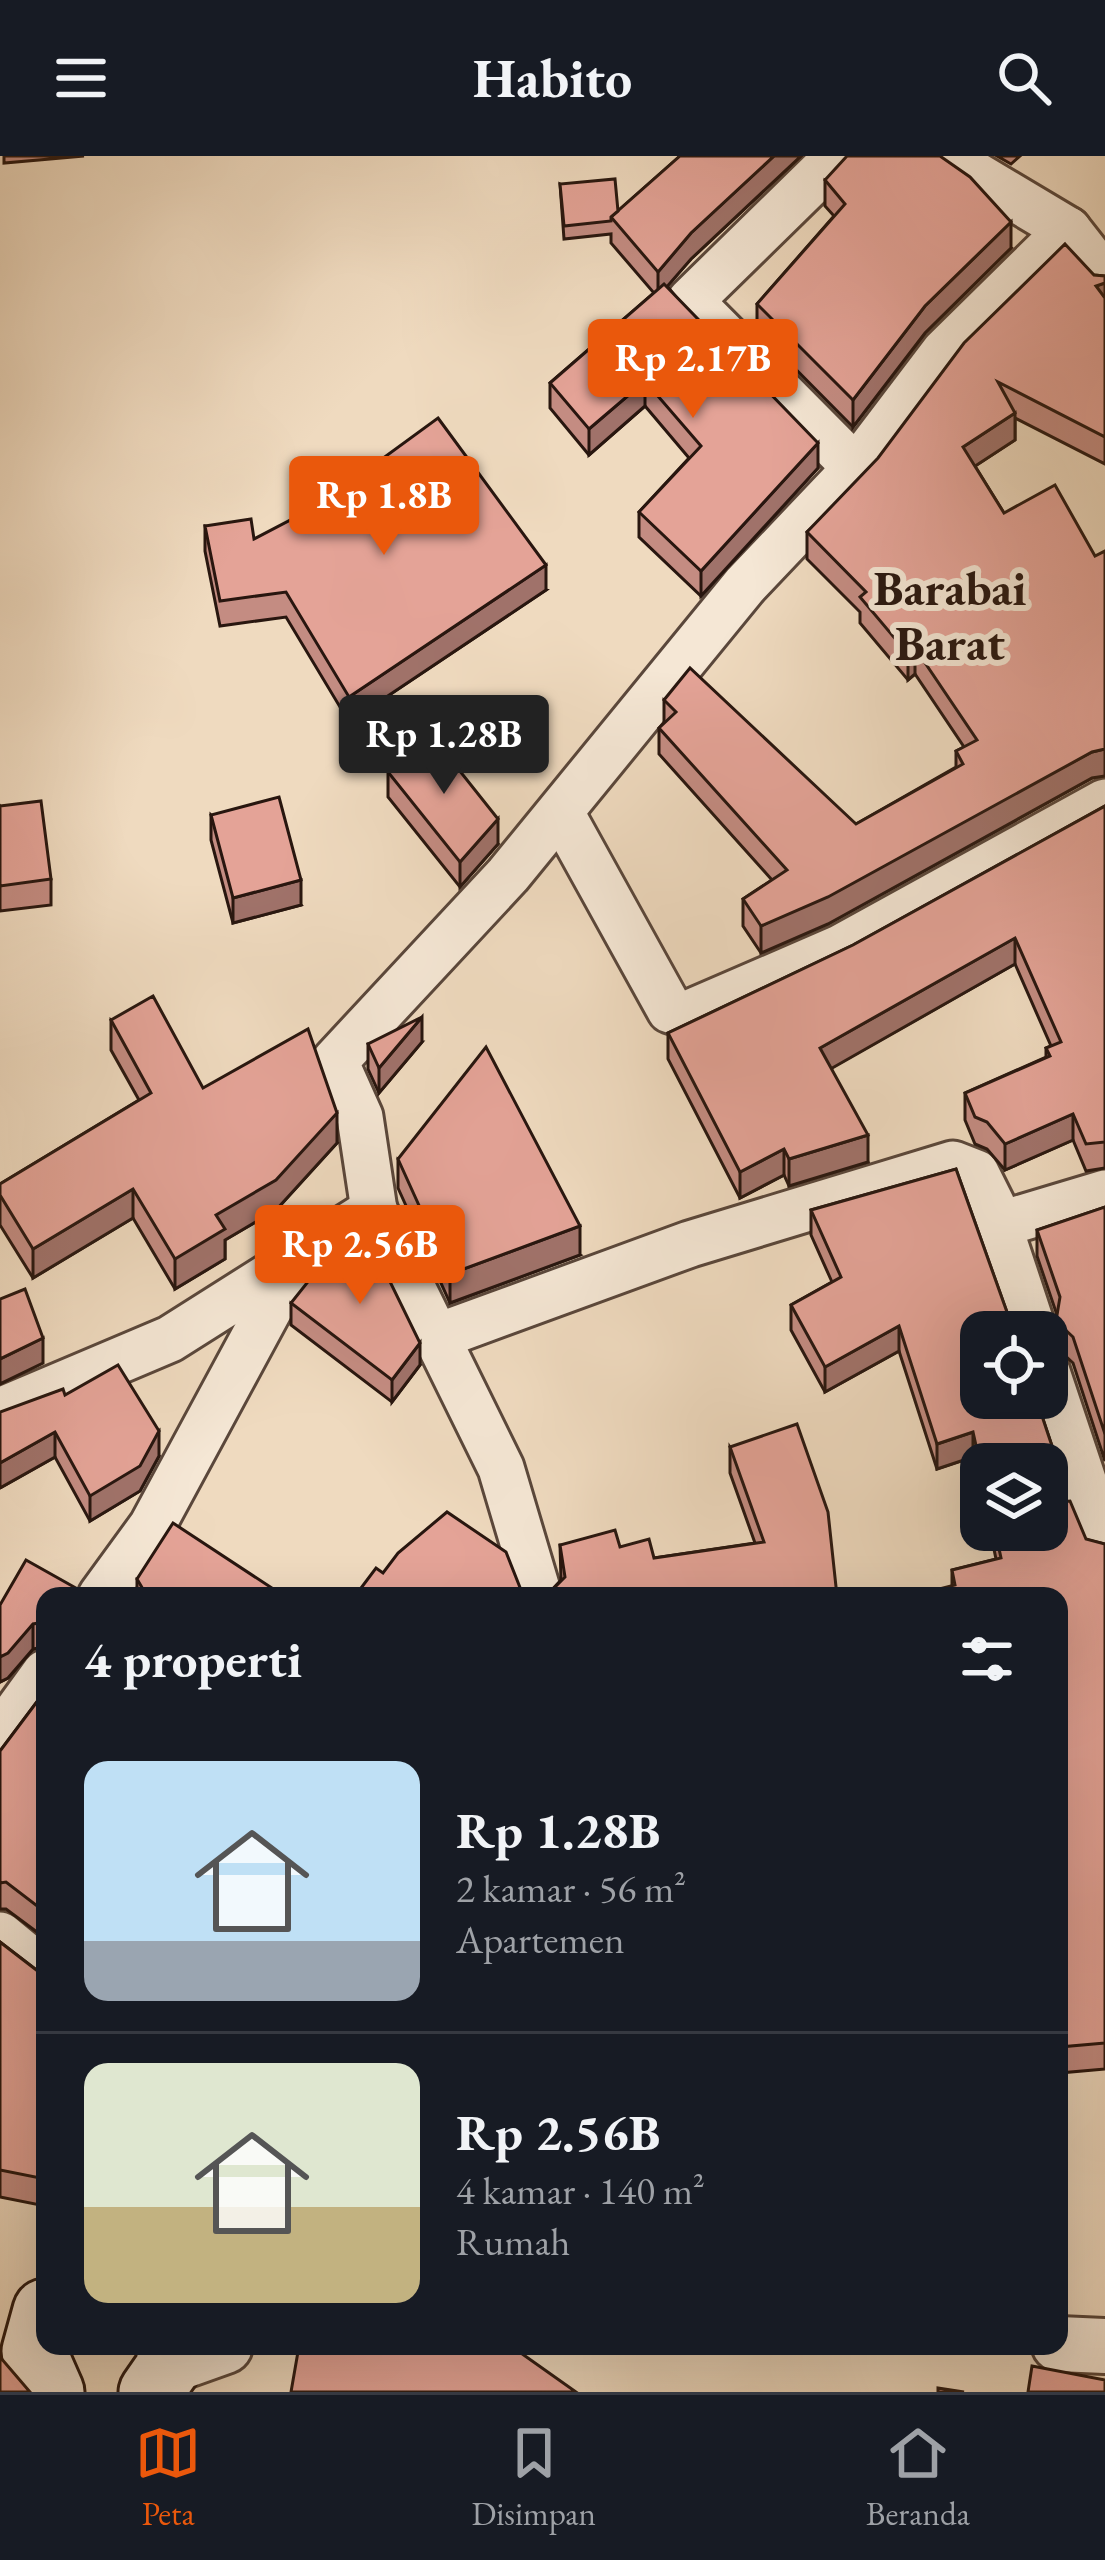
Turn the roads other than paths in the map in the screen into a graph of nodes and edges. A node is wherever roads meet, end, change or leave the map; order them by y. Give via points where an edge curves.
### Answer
1 (838, 156) edge
2 (944, 156) edge
3 (1068, 230) junction
4 (1105, 277) edge
5 (856, 468) junction
6 (1105, 802) edge
7 (561, 813) junction
8 (1105, 1193) edge
9 (374, 1210) junction
10 (998, 1225) junction
11 (295, 1260) junction
12 (1027, 1311) edge
13 (436, 1337) junction
14 (0, 1411) edge
15 (1063, 1419) edge
16 (1105, 1546) edge
17 (107, 1587) edge
18 (535, 1587) edge
19 (36, 1685) edge
20 (0, 1735) edge
21 (0, 1935) edge
22 (36, 1965) edge
23 (27, 2315) edge
24 (1068, 2344) edge
25 (1105, 2346) edge
26 (52, 2392) edge

1 - 5 street via 690,301
2 - 3 street
3 - 4 street
3 - 5 street via 944,352
5 - 7 street via 745,585
6 - 7 street via 840,948 686,1016 670,1010
7 - 9 street via 335,1061 360,1117
8 - 10 street
9 - 11 street
9 - 13 street
10 - 12 street
10 - 13 street via 976,1173 953,1163 690,1244
11 - 14 street via 170,1339
11 - 17 street via 152,1526
13 - 18 street via 501,1468
15 - 16 street
19 - 20 street
21 - 22 street
23 - 26 main road
24 - 25 street

